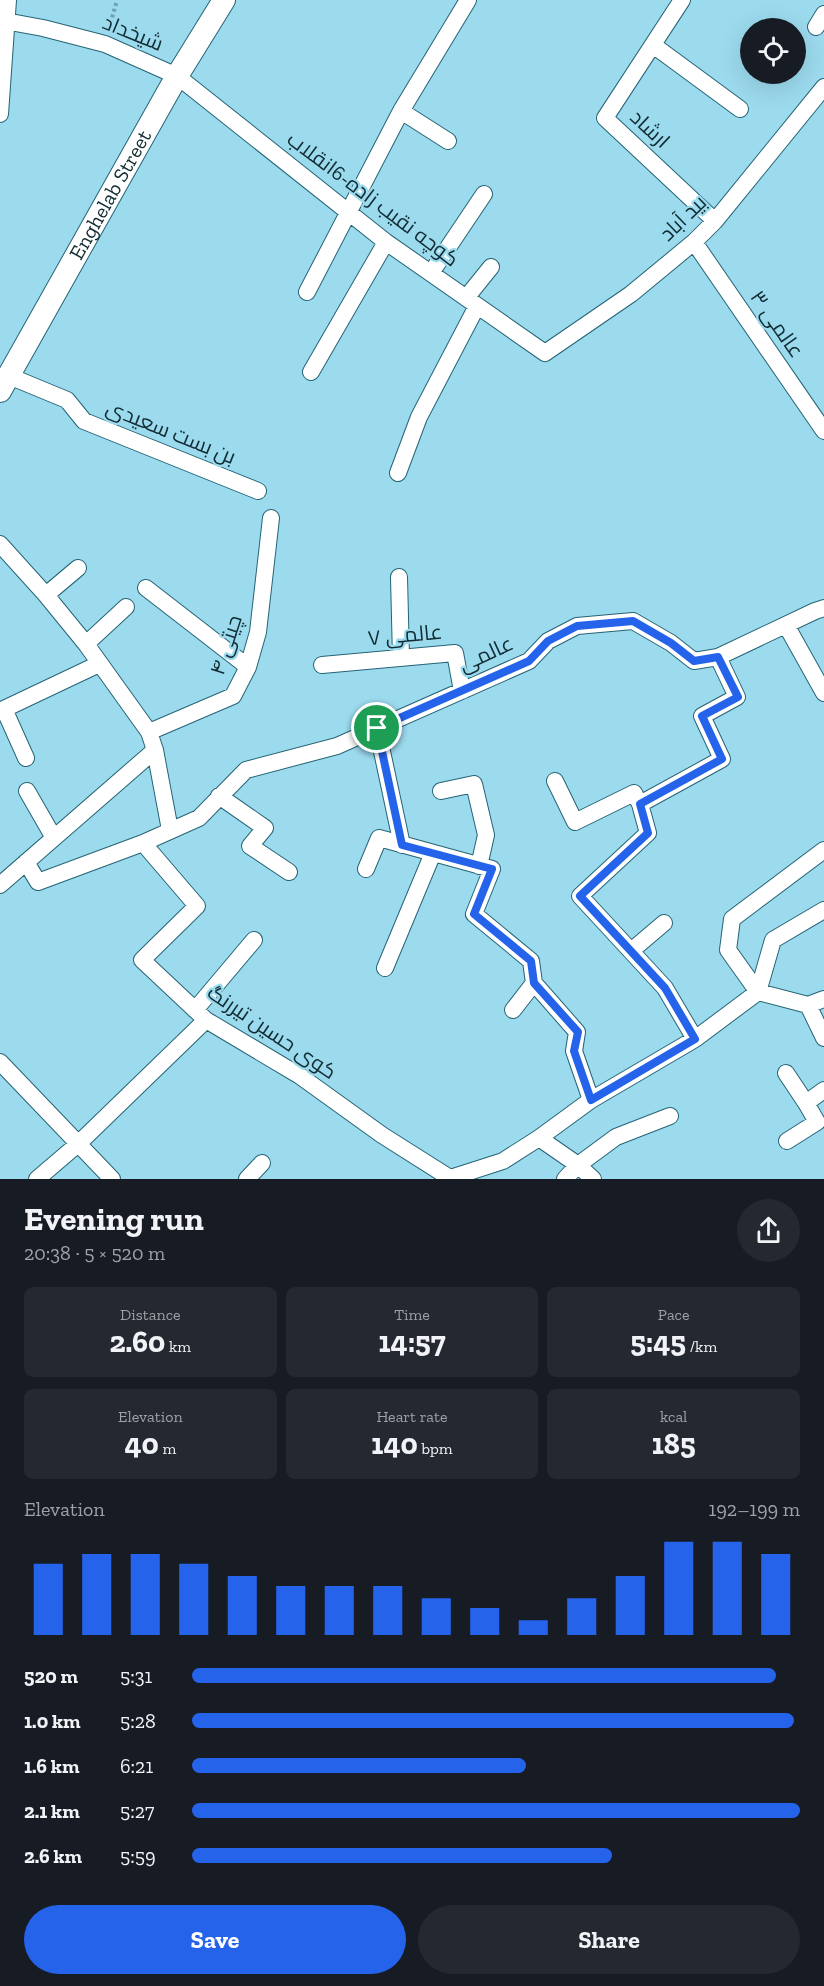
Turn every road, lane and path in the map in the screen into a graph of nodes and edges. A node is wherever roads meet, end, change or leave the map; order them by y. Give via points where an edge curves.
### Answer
1 (8, 0) edge
2 (117, 0) edge
3 (224, 0) edge
4 (468, 0) edge
5 (682, 0) edge
6 (3, 20) edge
7 (105, 44) junction
8 (652, 45) junction
9 (177, 76) junction
10 (824, 87) edge
11 (740, 109) dead end
12 (401, 111) junction
13 (0, 114) edge
14 (448, 141) dead end
15 (484, 194) dead end
16 (350, 213) junction
17 (715, 221) junction
18 (386, 242) junction
19 (694, 242) junction
20 (491, 267) dead end
21 (431, 273) junction
22 (308, 292) dead end
23 (472, 302) junction
24 (545, 353) joint
25 (311, 372) dead end
26 (4, 383) edge
27 (824, 431) edge
28 (398, 473) dead end
29 (258, 491) dead end
30 (270, 518) dead end
31 (0, 544) edge
32 (78, 568) dead end
33 (399, 577) dead end
34 (146, 588) dead end
35 (46, 595) junction
36 (126, 607) dead end
37 (824, 608) edge
38 (786, 625) junction
39 (86, 644) junction
40 (718, 657) junction
41 (402, 658) junction
42 (99, 664) junction
43 (322, 665) dead end
44 (248, 667) junction
45 (462, 691) junction
46 (824, 693) edge
47 (377, 728) junction
48 (149, 732) junction
49 (155, 750) junction
50 (26, 758) dead end
51 (555, 781) dead end
52 (27, 791) dead end
53 (441, 791) dead end
54 (219, 796) junction
55 (640, 804) junction
56 (170, 830) junction
57 (54, 838) junction
58 (143, 843) junction
59 (402, 845) junction
60 (824, 850) edge
61 (433, 853) junction
62 (26, 862) junction
63 (479, 866) junction
64 (366, 869) dead end
65 (289, 872) dead end
66 (2, 878) edge
67 (824, 910) edge
68 (664, 923) dead end
69 (254, 940) dead end
70 (631, 951) junction
71 (385, 968) dead end
72 (534, 983) junction
73 (758, 992) junction
74 (816, 1002) edge
75 (513, 1010) dead end
76 (201, 1015) junction
77 (824, 1038) edge
78 (695, 1039) junction
79 (0, 1062) edge
80 (786, 1073) dead end
81 (824, 1089) edge
82 (591, 1100) junction
83 (806, 1102) junction
84 (670, 1116) dead end
85 (539, 1138) junction
86 (788, 1142) dead end
87 (78, 1144) junction
88 (262, 1163) dead end
89 (578, 1165) junction
90 (450, 1178) edge
91 (37, 1179) edge
92 (112, 1179) edge
93 (247, 1179) edge
94 (565, 1179) edge
95 (593, 1179) edge

1 - 6 street
2 - 7 path
3 - 9 main road, Enghelab Street
4 - 12 street
5 - 8 street, ارشاد
6 - 7 street, شیخداد
6 - 13 street
7 - 9 street, شیخداد
8 - 11 street
8 - 17 street, ارشاد via 605,118
9 - 16 street, کوچه نقیب زاده-6انقلاب
9 - 26 main road, Enghelab Street
10 - 17 street, بید آباد
12 - 14 street
12 - 16 street
15 - 21 street
16 - 18 street, کوچه نقیب زاده-6انقلاب
16 - 22 street
17 - 19 street, بید آباد
18 - 21 street, کوچه نقیب زاده-6انقلاب
18 - 25 street
19 - 24 street, بید آباد via 631,294
19 - 27 street, عالمی ۳
20 - 23 street
21 - 23 street, کوچه نقیب زاده-6انقلاب
23 - 24 street, کوچه نقیب زاده-6انقلاب
23 - 28 street
26 - 29 street, بن بست سعیدی via 67,400 84,422
30 - 44 street, چیتی ۴ via 258,632
31 - 35 street
32 - 35 street
33 - 41 street
34 - 44 street
35 - 39 street
36 - 39 street
37 - 38 street, عالمی
38 - 40 street, عالمی
38 - 46 street
39 - 42 street
40 - 45 street, عالمی via 694,661 633,621 577,626 548,641 529,661
40 - 55 street via 738,697 702,716 722,759
41 - 43 street, عالمی ۷
41 - 45 street, عالمی ۷ via 455,653
42 - 48 street
42 - 50 street via 4,710
44 - 48 street, چیتی ۴ via 233,696
45 - 47 street, عالمی
47 - 54 street, عالمی via 337,746 246,770
47 - 59 street
48 - 49 street
49 - 56 street
49 - 57 street
51 - 55 street via 575,822 634,794
52 - 57 street
53 - 63 street via 474,784 486,835
54 - 56 street, عالمی via 199,818
54 - 65 street via 265,828 250,846
55 - 70 street via 648,833 580,896
56 - 58 street
57 - 62 street
58 - 62 street via 38,882
58 - 76 street, کوی حسین تیررنگ via 197,906 142,960
59 - 61 street
59 - 64 street via 379,838
60 - 73 street via 732,919 728,950
61 - 63 street
61 - 71 street
62 - 66 street
63 - 72 street via 492,869 474,914 531,961
67 - 73 street via 773,940
68 - 70 street
69 - 76 street
70 - 78 street via 665,988
72 - 75 street
72 - 82 street via 578,1032 574,1051
73 - 74 street
73 - 78 street
74 - 77 street
76 - 87 street
76 - 90 street, کوی حسین تیررنگ via 300,1076
78 - 82 street
79 - 87 street
80 - 83 street
81 - 83 street
82 - 85 street
83 - 86 street via 816,1122
84 - 89 street via 615,1137
85 - 89 street
85 - 90 street via 503,1161
87 - 91 street
87 - 92 street
88 - 93 street
89 - 94 street
89 - 95 street

